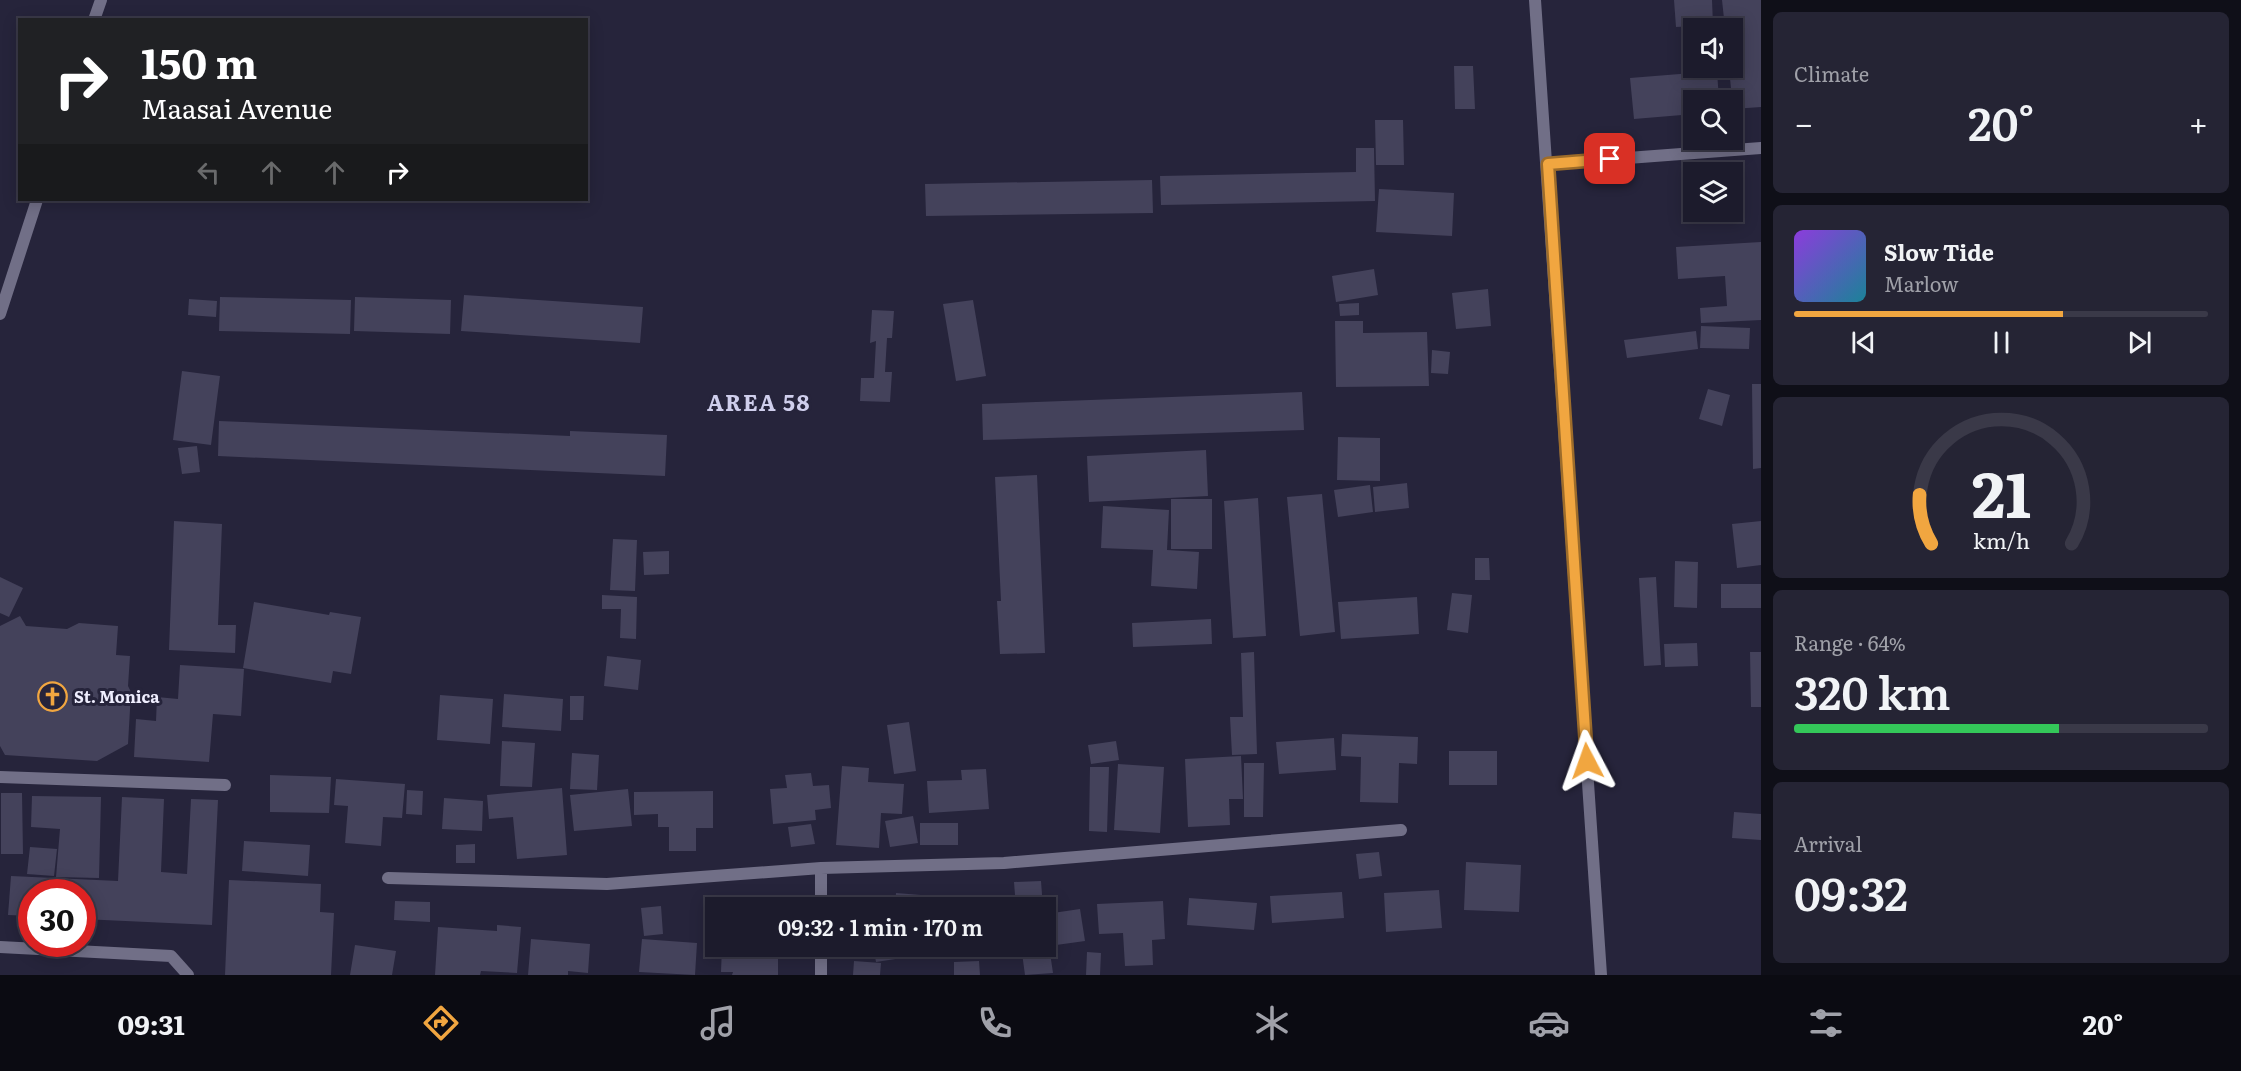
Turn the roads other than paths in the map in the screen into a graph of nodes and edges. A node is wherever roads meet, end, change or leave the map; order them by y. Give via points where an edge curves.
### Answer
1 (101, 0) edge
2 (1536, 0) edge
3 (95, 18) edge
4 (1761, 148) edge
5 (1548, 164) junction
6 (37, 201) edge
7 (0, 314) edge
8 (0, 777) edge
9 (225, 785) dead end
10 (1401, 830) dead end
11 (821, 868) junction
12 (388, 878) dead end
13 (821, 897) edge
14 (0, 947) edge
15 (821, 957) edge
16 (188, 975) edge
17 (821, 975) edge
18 (1601, 975) edge

1 - 3 street
2 - 5 street
4 - 5 street
5 - 18 street
6 - 7 street
8 - 9 street
10 - 11 street via 1004,863
11 - 12 street via 607,884
11 - 13 street
14 - 16 street via 171,956
15 - 17 street

